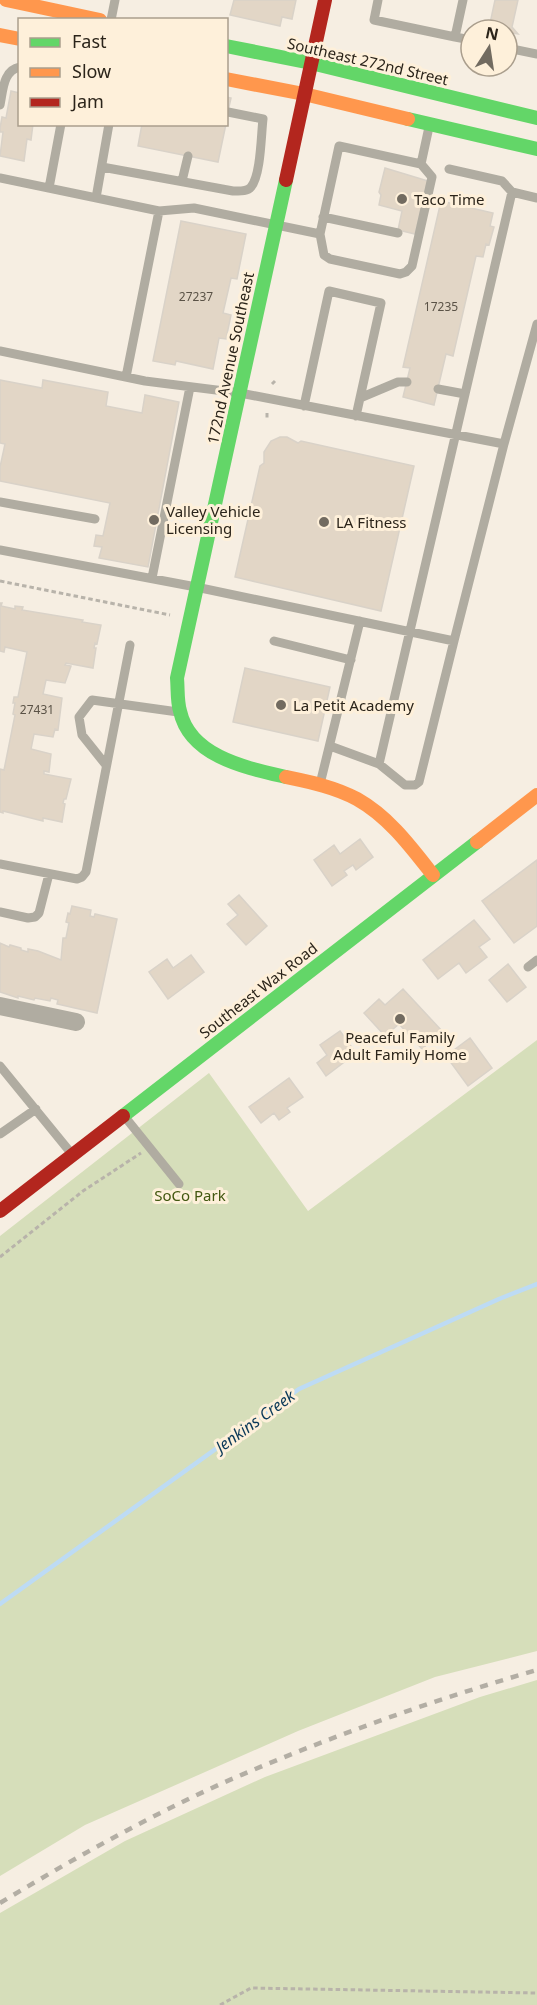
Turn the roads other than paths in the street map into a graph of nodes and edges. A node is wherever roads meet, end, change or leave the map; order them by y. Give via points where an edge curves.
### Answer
1 (6, 0) edge
2 (115, 0) edge
3 (324, 0) edge
4 (378, 0) edge
5 (463, 0) edge
6 (91, 18) edge
7 (111, 18) edge
8 (0, 35) edge
9 (455, 37) junction
10 (459, 38) edge
11 (18, 39) edge
12 (228, 46) edge
13 (519, 50) edge
14 (537, 54) edge
15 (311, 63) junction
16 (18, 67) edge
17 (228, 79) edge
18 (304, 94) junction
19 (0, 105) edge
20 (228, 112) dead end
21 (537, 118) edge
22 (430, 124) junction
23 (61, 126) edge
24 (109, 126) edge
25 (537, 149) edge
26 (188, 156) dead end
27 (421, 164) junction
28 (102, 167) junction
29 (449, 169) dead end
30 (0, 178) edge
31 (182, 182) junction
32 (49, 188) junction
33 (512, 192) junction
34 (96, 198) junction
35 (537, 198) edge
36 (159, 211) junction
37 (324, 217) junction
38 (275, 224) junction
39 (398, 233) dead end
40 (320, 234) junction
41 (537, 324) edge
42 (0, 351) edge
43 (126, 377) junction
44 (407, 382) dead end
45 (190, 387) junction
46 (438, 389) dead end
47 (240, 393) junction
48 (465, 394) junction
49 (360, 398) junction
50 (304, 406) junction
51 (356, 416) junction
52 (456, 436) junction
53 (504, 444) junction
54 (0, 502) edge
55 (95, 519) dead end
56 (0, 550) edge
57 (152, 578) junction
58 (196, 586) junction
59 (360, 621) junction
60 (410, 632) junction
61 (274, 641) dead end
62 (454, 641) junction
63 (130, 645) dead end
64 (351, 660) junction
65 (119, 702) junction
66 (180, 717) junction
67 (330, 746) junction
68 (379, 764) junction
69 (106, 765) junction
70 (320, 784) junction
71 (537, 795) edge
72 (0, 864) edge
73 (49, 874) junction
74 (433, 875) junction
75 (0, 912) edge
76 (537, 960) edge
77 (528, 967) dead end
78 (0, 1006) edge
79 (76, 1022) dead end
80 (0, 1066) edge
81 (36, 1109) junction
82 (124, 1115) junction
83 (0, 1134) edge
84 (72, 1155) junction
85 (179, 1184) dead end
86 (0, 1211) edge

1 - 6 street
2 - 7 lane
3 - 15 street, 172nd Avenue Southeast
4 - 9 lane via 374,20
5 - 9 lane
8 - 11 street
9 - 10 lane
12 - 15 street, Southeast 272nd Street
13 - 14 lane
15 - 18 street, 172nd Avenue Southeast
15 - 21 street, Southeast 272nd Street
16 - 19 lane via 5,79
17 - 18 street
18 - 22 street
18 - 38 street, 172nd Avenue Southeast
20 - 31 lane via 263,119 252,186 233,192
22 - 25 street
22 - 27 lane
23 - 32 lane
24 - 28 lane
26 - 31 lane
27 - 37 lane via 339,146
27 - 40 lane via 432,177 412,266 406,272 330,259 324,255
28 - 31 lane
28 - 34 lane
29 - 33 lane via 502,181
30 - 32 lane
32 - 34 lane
33 - 35 lane
33 - 48 lane
34 - 36 lane
36 - 38 lane via 194,208
36 - 43 lane
37 - 39 lane
37 - 40 lane
38 - 40 lane
38 - 47 street, 172nd Avenue Southeast
41 - 53 lane
42 - 43 lane
43 - 45 lane
44 - 49 lane
45 - 47 lane
45 - 57 lane
46 - 48 lane
47 - 50 lane
47 - 58 street, 172nd Avenue Southeast
48 - 52 lane
49 - 50 lane via 381,303 329,291
49 - 51 lane
50 - 51 lane
51 - 52 lane
52 - 53 lane
52 - 60 lane
53 - 62 lane
54 - 55 lane
56 - 57 lane
57 - 58 lane
58 - 59 lane
58 - 66 street, 172nd Avenue Southeast via 177,678
59 - 60 lane
59 - 64 lane
60 - 62 lane
60 - 68 lane
61 - 64 lane
62 - 68 lane via 419,782 405,785
63 - 65 lane
64 - 67 lane
65 - 66 lane
65 - 69 lane
65 - 69 lane via 92,700 79,717 82,735
66 - 70 street via 206,750 223,759
67 - 68 lane
67 - 70 lane
69 - 73 lane via 86,872 77,879
70 - 74 street via 376,810
71 - 74 street, Southeast Wax Road
72 - 73 lane
73 - 75 lane via 35,917
74 - 82 street, Southeast Wax Road
76 - 77 lane
78 - 79 street
80 - 81 lane
81 - 83 lane
81 - 84 lane
82 - 84 street, Southeast Wax Road
82 - 85 lane
84 - 86 street, Southeast Wax Road

